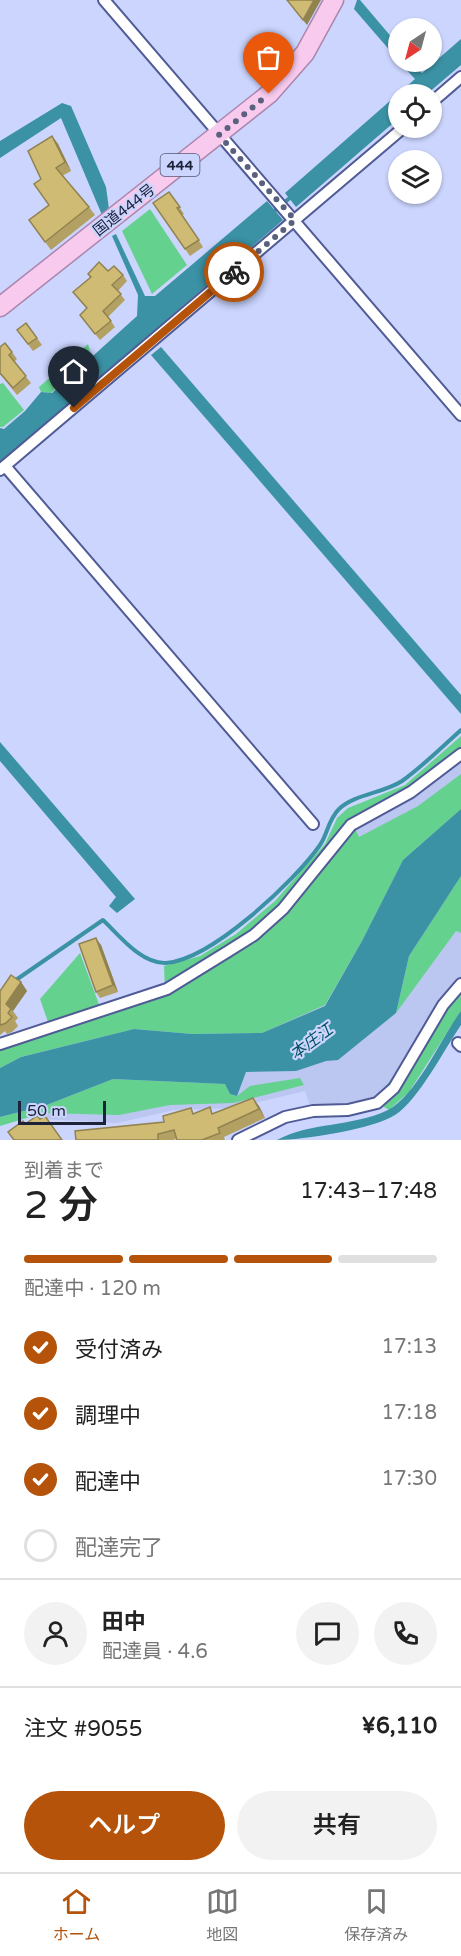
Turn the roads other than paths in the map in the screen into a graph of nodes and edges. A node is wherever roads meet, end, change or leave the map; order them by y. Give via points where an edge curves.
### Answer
1 (104, 0) edge
2 (334, 0) edge
3 (461, 77) edge
4 (442, 93) edge
5 (219, 135) junction
6 (391, 138) edge
7 (295, 220) junction
8 (0, 307) edge
9 (461, 415) edge
10 (3, 468) edge
11 (461, 754) edge
12 (313, 824) dead end
13 (461, 984) edge
14 (0, 1044) edge
15 (238, 1140) edge

1 - 5 street
2 - 5 highway, 国道444号 / 444 via 290,73
3 - 4 street
5 - 7 street
5 - 8 highway, 国道444号 / 444
6 - 7 street
7 - 9 street
7 - 10 street
10 - 12 street
11 - 14 street via 411,792 351,825 283,909 227,952 167,989
13 - 15 street via 443,1005 394,1088 377,1103 285,1117

